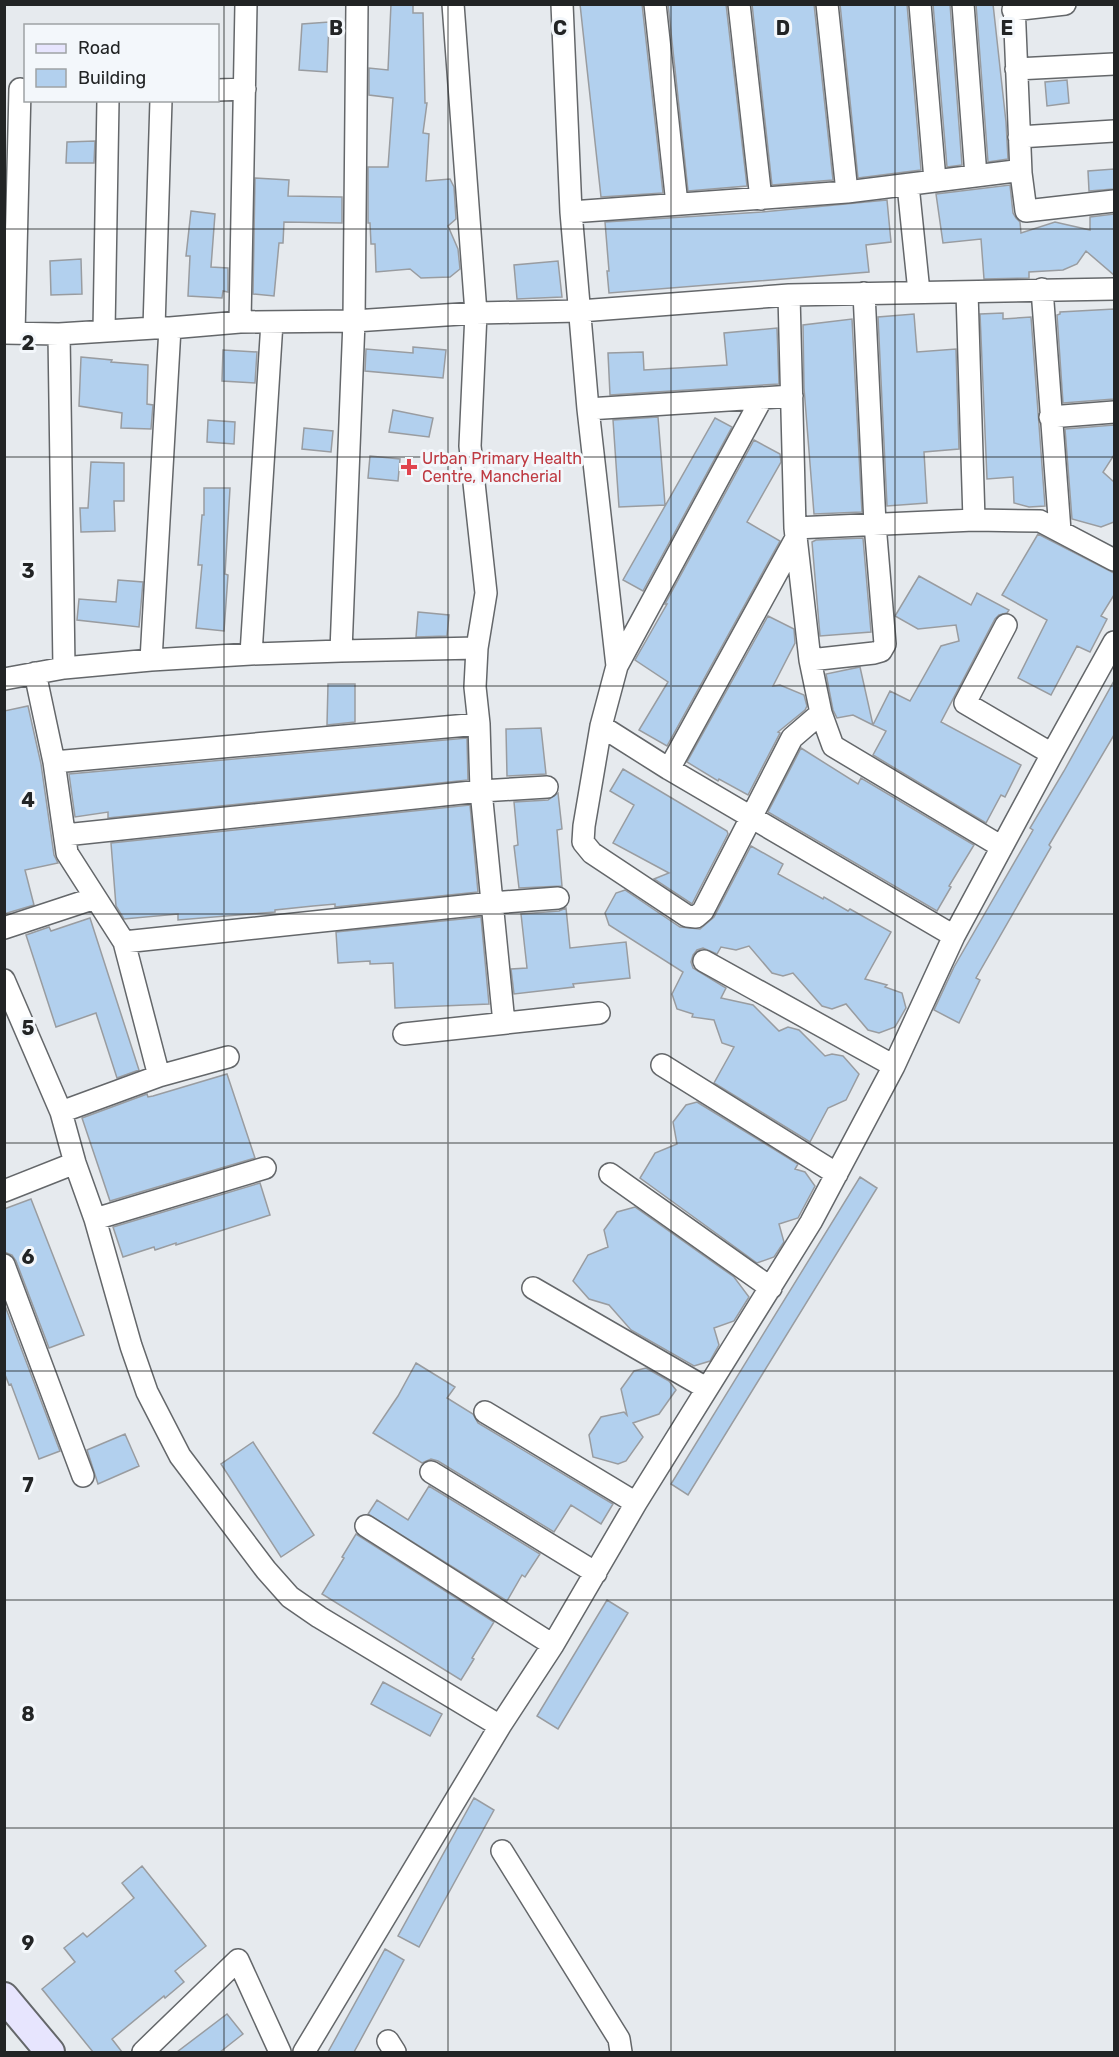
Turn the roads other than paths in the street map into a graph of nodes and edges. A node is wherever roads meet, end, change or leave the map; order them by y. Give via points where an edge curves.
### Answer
1 (246, 4) edge
2 (357, 4) edge
3 (453, 4) edge
4 (562, 4) edge
5 (655, 4) edge
6 (739, 4) edge
7 (827, 4) edge
8 (920, 4) edge
9 (963, 4) edge
10 (1065, 4) edge
11 (1014, 7) edge
12 (1114, 64) edge
13 (1016, 69) junction
14 (17, 89) edge
15 (219, 90) edge
16 (245, 90) junction
17 (108, 102) edge
18 (161, 102) edge
19 (1114, 131) edge
20 (1019, 137) junction
21 (1021, 173) junction
22 (976, 176) junction
23 (935, 180) junction
24 (908, 185) junction
25 (847, 192) junction
26 (761, 199) junction
27 (1114, 201) edge
28 (677, 204) junction
29 (571, 212) junction
30 (1042, 289) junction
31 (1114, 289) edge
32 (919, 292) junction
33 (967, 292) junction
34 (864, 293) junction
35 (789, 295) junction
36 (580, 311) junction
37 (476, 313) junction
38 (354, 321) junction
39 (240, 322) junction
40 (272, 322) junction
41 (162, 328) junction
42 (104, 331) junction
43 (9, 333) edge
44 (59, 334) junction
45 (792, 396) junction
46 (762, 398) junction
47 (588, 409) junction
48 (1114, 412) edge
49 (1050, 417) junction
50 (974, 520) junction
51 (875, 524) junction
52 (1060, 531) junction
53 (796, 533) junction
54 (1114, 560) edge
55 (1006, 625) dead end
56 (1114, 642) edge
57 (477, 648) junction
58 (341, 651) junction
59 (251, 654) junction
60 (151, 660) junction
61 (810, 660) junction
62 (617, 666) junction
63 (64, 668) junction
64 (35, 673) junction
65 (4, 679) edge
66 (821, 713) junction
67 (479, 724) junction
68 (601, 726) junction
69 (1052, 754) junction
70 (54, 762) junction
71 (669, 769) junction
72 (547, 787) dead end
73 (480, 791) junction
74 (752, 818) junction
75 (65, 835) junction
76 (1002, 847) junction
77 (95, 898) junction
78 (558, 898) dead end
79 (492, 903) junction
80 (4, 928) edge
81 (954, 936) junction
82 (124, 942) junction
83 (704, 961) dead end
84 (4, 980) edge
85 (599, 1013) dead end
86 (504, 1023) junction
87 (404, 1034) dead end
88 (228, 1057) dead end
89 (662, 1065) dead end
90 (894, 1066) junction
91 (159, 1076) junction
92 (61, 1112) junction
93 (75, 1163) junction
94 (265, 1168) dead end
95 (610, 1173) dead end
96 (837, 1174) junction
97 (4, 1191) edge
98 (95, 1220) junction
99 (4, 1265) edge
100 (533, 1288) dead end
101 (771, 1288) junction
102 (706, 1388) junction
103 (485, 1412) dead end
104 (431, 1472) dead end
105 (83, 1476) dead end
106 (636, 1503) junction
107 (366, 1526) dead end
108 (596, 1573) junction
109 (553, 1645) junction
110 (500, 1726) junction
111 (502, 1851) dead end
112 (4, 1997) edge
113 (51, 2052) edge
114 (143, 2052) edge
115 (280, 2052) edge
116 (304, 2052) edge
117 (621, 2052) edge

1 - 16 street
2 - 38 street
3 - 37 street
4 - 29 street
5 - 28 street
6 - 26 street
7 - 25 street
8 - 23 street
9 - 22 street
10 - 11 street
11 - 13 street
12 - 13 street
13 - 20 street
14 - 43 street
15 - 16 street
16 - 39 street
17 - 42 street
18 - 41 street
19 - 20 street
20 - 21 street
21 - 22 street
21 - 27 street via 1026,211
22 - 23 street
23 - 24 street
24 - 25 street
24 - 32 street
25 - 26 street
26 - 28 street
28 - 29 street
29 - 36 street
30 - 31 street
30 - 33 street
30 - 49 street
32 - 33 street
32 - 34 street
33 - 50 street
34 - 35 street
34 - 51 street
35 - 36 street
35 - 45 street
36 - 37 street
36 - 47 street
37 - 38 street
37 - 57 street via 470,446 486,593
38 - 40 street
38 - 58 street
39 - 40 street
39 - 41 street
40 - 59 street
41 - 42 street
41 - 60 street
42 - 44 street
43 - 44 street
44 - 63 street
45 - 46 street
45 - 53 street
46 - 47 street
46 - 62 street
47 - 62 street
48 - 49 street
49 - 52 street
50 - 51 street
50 - 52 street via 1040,521
51 - 53 street
51 - 61 street via 885,644 874,653
52 - 54 street
53 - 61 street
53 - 71 street
55 - 69 street via 965,703
56 - 69 street
57 - 58 street
57 - 67 street via 475,687
58 - 59 street
59 - 60 street
60 - 63 street
61 - 66 street
62 - 68 street
63 - 64 street
64 - 65 street
64 - 70 street
66 - 74 street via 792,738
66 - 76 street via 833,746
67 - 70 street
67 - 73 street
68 - 71 street
68 - 74 street via 583,842 592,853 687,916 696,917 703,911
69 - 76 street
70 - 75 street
71 - 74 street
72 - 73 street
73 - 75 street
73 - 79 street
74 - 81 street
75 - 77 street via 67,853
76 - 81 street
77 - 80 street
77 - 82 street
78 - 79 street
79 - 82 street
79 - 86 street
81 - 90 street
82 - 91 street
83 - 90 street
84 - 92 street
85 - 86 street
86 - 87 street
88 - 91 street
89 - 96 street
90 - 96 street
91 - 92 street
92 - 93 street
93 - 97 street
93 - 98 street
94 - 98 street
95 - 101 street
96 - 101 street
98 - 110 street via 147,1392 180,1456 266,1570 290,1597 319,1617
99 - 105 street
100 - 102 street
101 - 102 street
102 - 106 street
103 - 106 street
104 - 108 street
106 - 108 street
107 - 109 street
108 - 109 street
109 - 110 street
110 - 116 street
111 - 117 street via 619,2039
112 - 113 main road
114 - 115 street via 237,1960

